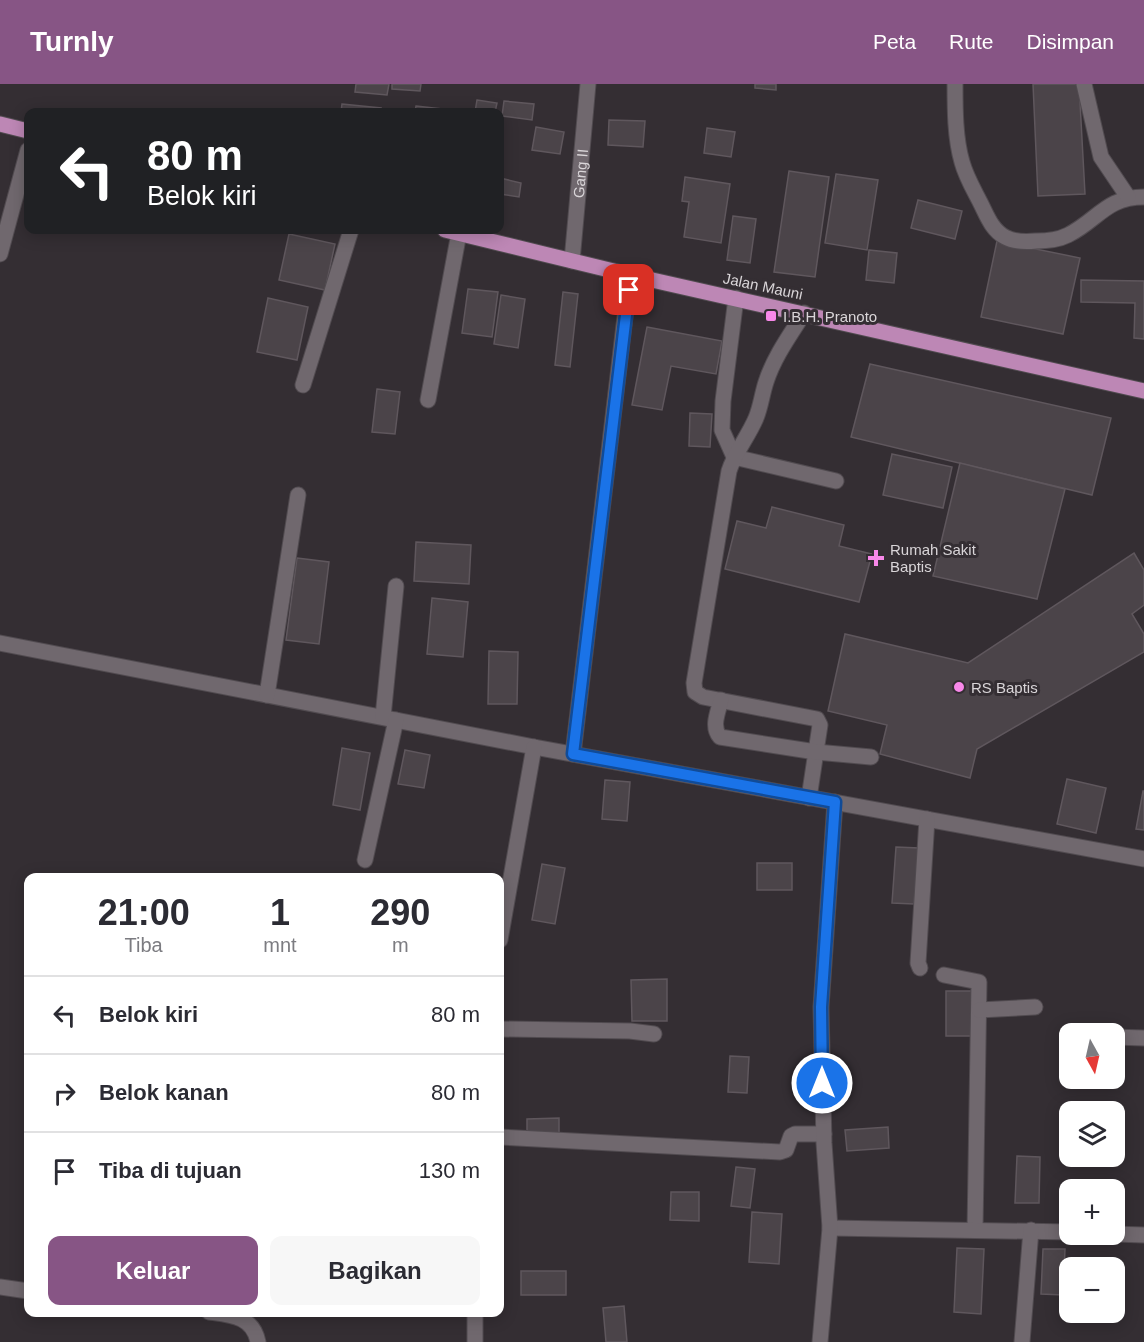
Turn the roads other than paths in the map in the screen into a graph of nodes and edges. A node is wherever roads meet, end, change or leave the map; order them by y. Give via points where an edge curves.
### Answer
1 (588, 84) edge
2 (956, 84) edge
3 (1084, 84) edge
4 (0, 124) edge
5 (24, 130) edge
6 (24, 165) edge
7 (1128, 197) junction
8 (1144, 197) edge
9 (350, 234) edge
10 (452, 234) edge
11 (464, 234) edge
12 (0, 254) edge
13 (572, 261) junction
14 (630, 275) junction
15 (736, 298) junction
16 (804, 313) junction
17 (303, 385) dead end
18 (1144, 391) edge
19 (428, 400) dead end
20 (734, 457) junction
21 (836, 481) dead end
22 (298, 495) dead end
23 (396, 586) dead end
24 (0, 643) edge
25 (267, 695) junction
26 (721, 700) junction
27 (389, 718) junction
28 (534, 747) junction
29 (816, 752) junction
30 (573, 754) junction
31 (871, 757) dead end
32 (809, 798) junction
33 (835, 802) junction
34 (927, 819) junction
35 (1144, 859) edge
36 (365, 860) dead end
37 (504, 917) edge
38 (920, 968) dead end
39 (944, 975) dead end
40 (1035, 1007) dead end
41 (979, 1010) junction
42 (504, 1029) edge
43 (654, 1034) dead end
44 (1125, 1037) edge
45 (1144, 1038) edge
46 (824, 1134) junction
47 (504, 1137) edge
48 (830, 1228) junction
49 (975, 1230) junction
50 (1031, 1230) junction
51 (1059, 1231) edge
52 (1125, 1234) edge
53 (1144, 1235) edge
54 (0, 1287) edge
55 (24, 1290) edge
56 (237, 1317) edge
57 (476, 1317) edge
58 (258, 1342) edge
59 (475, 1342) edge
60 (820, 1342) edge
61 (1022, 1342) edge

1 - 13 street, Gang II
2 - 7 street via 961,161 994,229 1005,237 1023,242 1066,236 1105,207
3 - 7 street via 1101,157
4 - 5 main road
6 - 12 street
7 - 8 street
9 - 17 street
10 - 19 street
11 - 13 main road, Jalan Mauni
13 - 14 main road, Jalan Mauni
14 - 15 main road, Jalan Mauni
14 - 30 street
15 - 16 main road, Jalan Mauni
15 - 20 street via 722,430
16 - 18 main road, Jalan Mauni
16 - 20 street via 778,355 757,416
20 - 21 street
20 - 26 street via 724,494 694,683 695,692
22 - 25 street
23 - 27 street
24 - 25 street
25 - 27 street
26 - 29 street via 817,719
26 - 29 street via 715,727 720,737
27 - 28 street
27 - 36 street
28 - 30 street
28 - 37 street
29 - 31 street
29 - 32 street
30 - 32 street
32 - 33 street
33 - 34 street
33 - 46 street via 821,1007
34 - 35 street
34 - 38 street
39 - 41 street via 979,982
40 - 41 street
41 - 49 street
42 - 43 street
44 - 45 street
46 - 47 street via 795,1134 786,1150 780,1152
46 - 48 street
48 - 49 street
48 - 60 street
49 - 50 street
50 - 51 street
50 - 61 street
52 - 53 street
54 - 55 street
56 - 58 street via 252,1326
57 - 59 street

